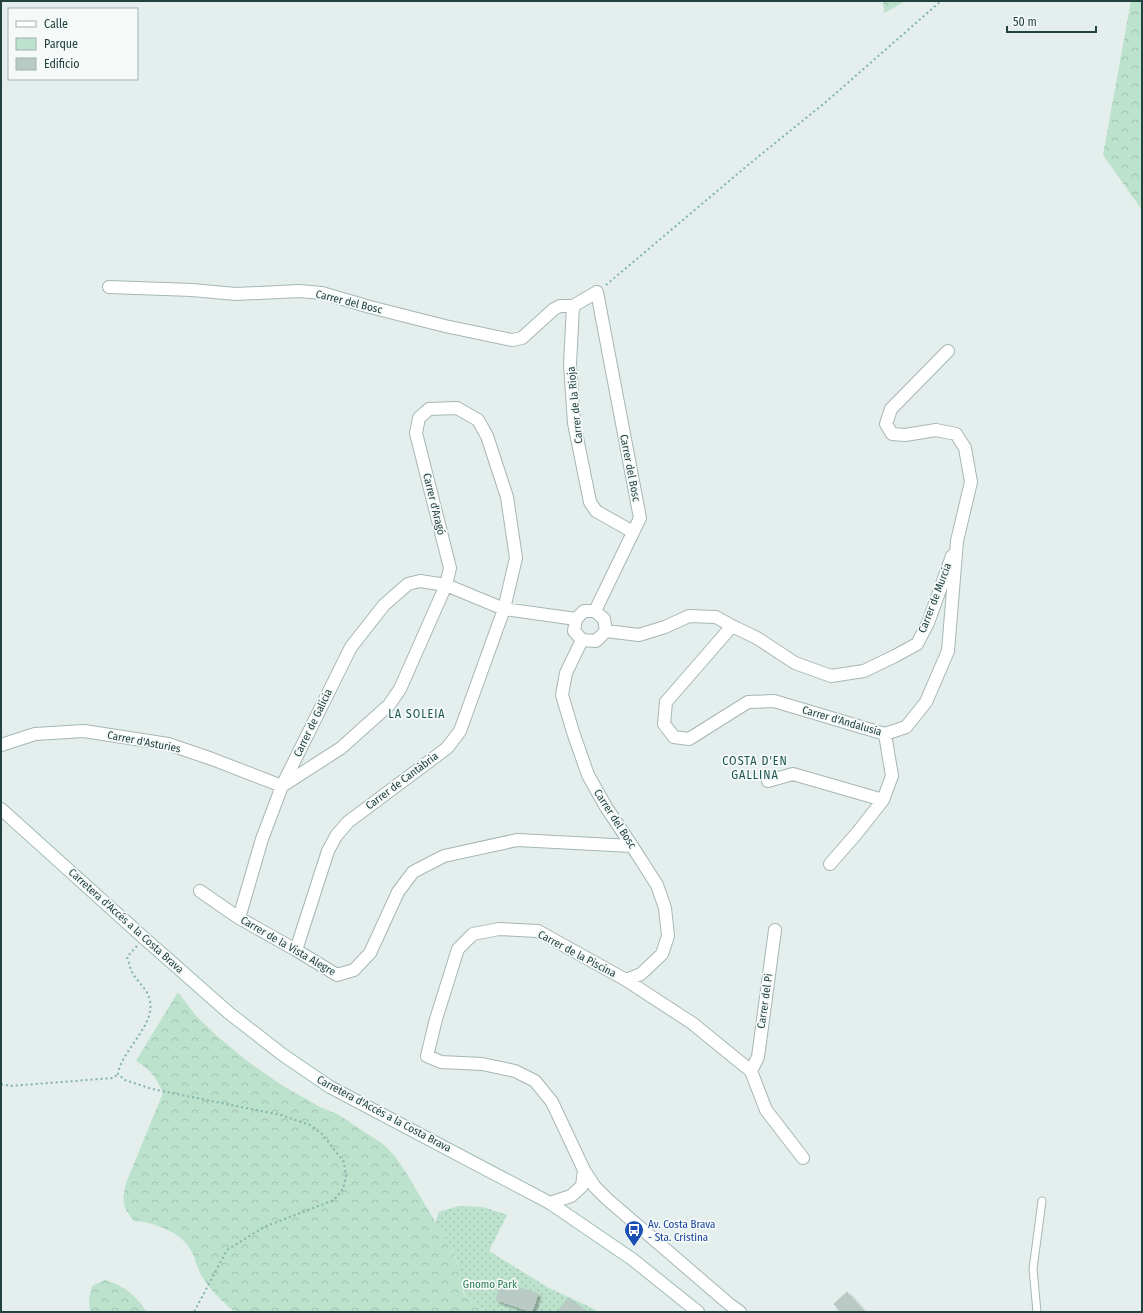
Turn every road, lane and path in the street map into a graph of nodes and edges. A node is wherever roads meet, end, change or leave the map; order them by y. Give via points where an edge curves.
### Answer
1 (941, 1) edge
2 (109, 287) dead end
3 (597, 292) junction
4 (573, 306) junction
5 (948, 351) dead end
6 (633, 532) junction
7 (957, 541) junction
8 (446, 584) junction
9 (504, 609) junction
10 (595, 611) junction
11 (576, 618) junction
12 (732, 626) junction
13 (606, 630) junction
14 (582, 640) junction
15 (885, 734) junction
16 (1, 745) edge
17 (768, 781) dead end
18 (282, 786) junction
19 (884, 800) junction
20 (1, 809) edge
21 (632, 846) junction
22 (830, 864) dead end
23 (200, 890) dead end
24 (239, 918) junction
25 (775, 930) dead end
26 (144, 938) junction
27 (296, 950) junction
28 (626, 980) junction
29 (751, 1071) junction
30 (118, 1074) junction
31 (1, 1084) edge
32 (803, 1158) dead end
33 (584, 1170) junction
34 (1042, 1201) dead end
35 (550, 1203) junction
36 (194, 1312) edge
37 (698, 1312) edge
38 (740, 1312) edge
39 (1037, 1312) edge

1 - 3 path via 827,101
2 - 4 street, Carrer del Bosc via 236,294 299,291 322,293 445,326 512,340 522,338 554,309 560,306
3 - 4 street
3 - 6 street, Carrer del Bosc via 640,518
4 - 6 street, Carrer de la Rioja via 570,364 574,423 590,502 596,511
5 - 7 street, Carrer d'Andalusia via 891,409 886,424 892,434 905,435 936,430 956,434 962,443 971,482
6 - 10 street, Carrer del Bosc
7 - 12 street, Carrer de Murcia via 928,623 917,644 864,671 831,676 796,663
7 - 15 street, Carrer d'Andalusia via 948,651 926,702 906,727
8 - 9 street, Carrer de Galícia
8 - 9 street, Carrer d'Aragó via 450,568 416,433 418,418 429,409 457,408 478,420 487,436 507,497 516,558
8 - 18 street, Carrer d'Aragó via 400,689 389,705 341,748
8 - 18 street, Carrer de Galícia via 420,581 408,584 384,605 352,647
9 - 11 street, Carrer de Galícia
9 - 27 street, Carrer de Cantàbria via 460,731 447,748 348,822 336,836 328,851
10 - 11 street via 584,611
10 - 13 street via 604,618
11 - 14 street via 574,630
12 - 13 street via 716,617 689,616 665,627 639,634
12 - 15 street, Carrer d'Andalusia via 666,702 664,724 674,738 689,739 748,702 774,701
13 - 14 street via 596,641
14 - 21 street, Carrer del Bosc via 566,673 562,695 588,775
15 - 19 street via 892,776
16 - 18 street, Carrer d'Asturies via 35,734 84,731 168,744
17 - 19 street via 793,774
18 - 24 street, Carrer de Galícia via 262,839
19 - 22 street
20 - 26 street, Carretera d'Accés a la Costa Brava
21 - 27 street, Carrer de la Vista Alegre via 517,840 444,856 413,872 398,892 370,953 354,970 337,975
21 - 28 street, Carrer del Bosc via 657,885 665,908 668,936 662,954 641,974
23 - 24 street, Carrer de la Vista Alegre
24 - 27 street, Carrer de la Vista Alegre
25 - 29 street, Carrer del Pi via 758,1057
26 - 30 path via 128,957 132,972 150,1000 150,1009 143,1029 119,1066
26 - 35 street, Carretera d'Accés a la Costa Brava via 229,1013 330,1087
28 - 29 street, Carrer de la Piscina via 692,1023
28 - 33 street, Carrer de la Piscina via 538,931 499,929 473,934 458,949 427,1056 441,1062 482,1064 515,1071 535,1081 552,1102
29 - 32 street, Carrer de la Piscina via 766,1110
30 - 31 path via 113,1078 10,1086
30 - 36 path via 125,1080 152,1089 281,1115 310,1125 322,1134 344,1162 346,1178 343,1189 334,1200 264,1227 227,1250
33 - 35 street via 582,1186 571,1196
33 - 38 street, Carrer de la Piscina via 607,1200
34 - 39 lane via 1033,1269
35 - 37 street, Carretera d'Accés a la Costa Brava via 632,1259

